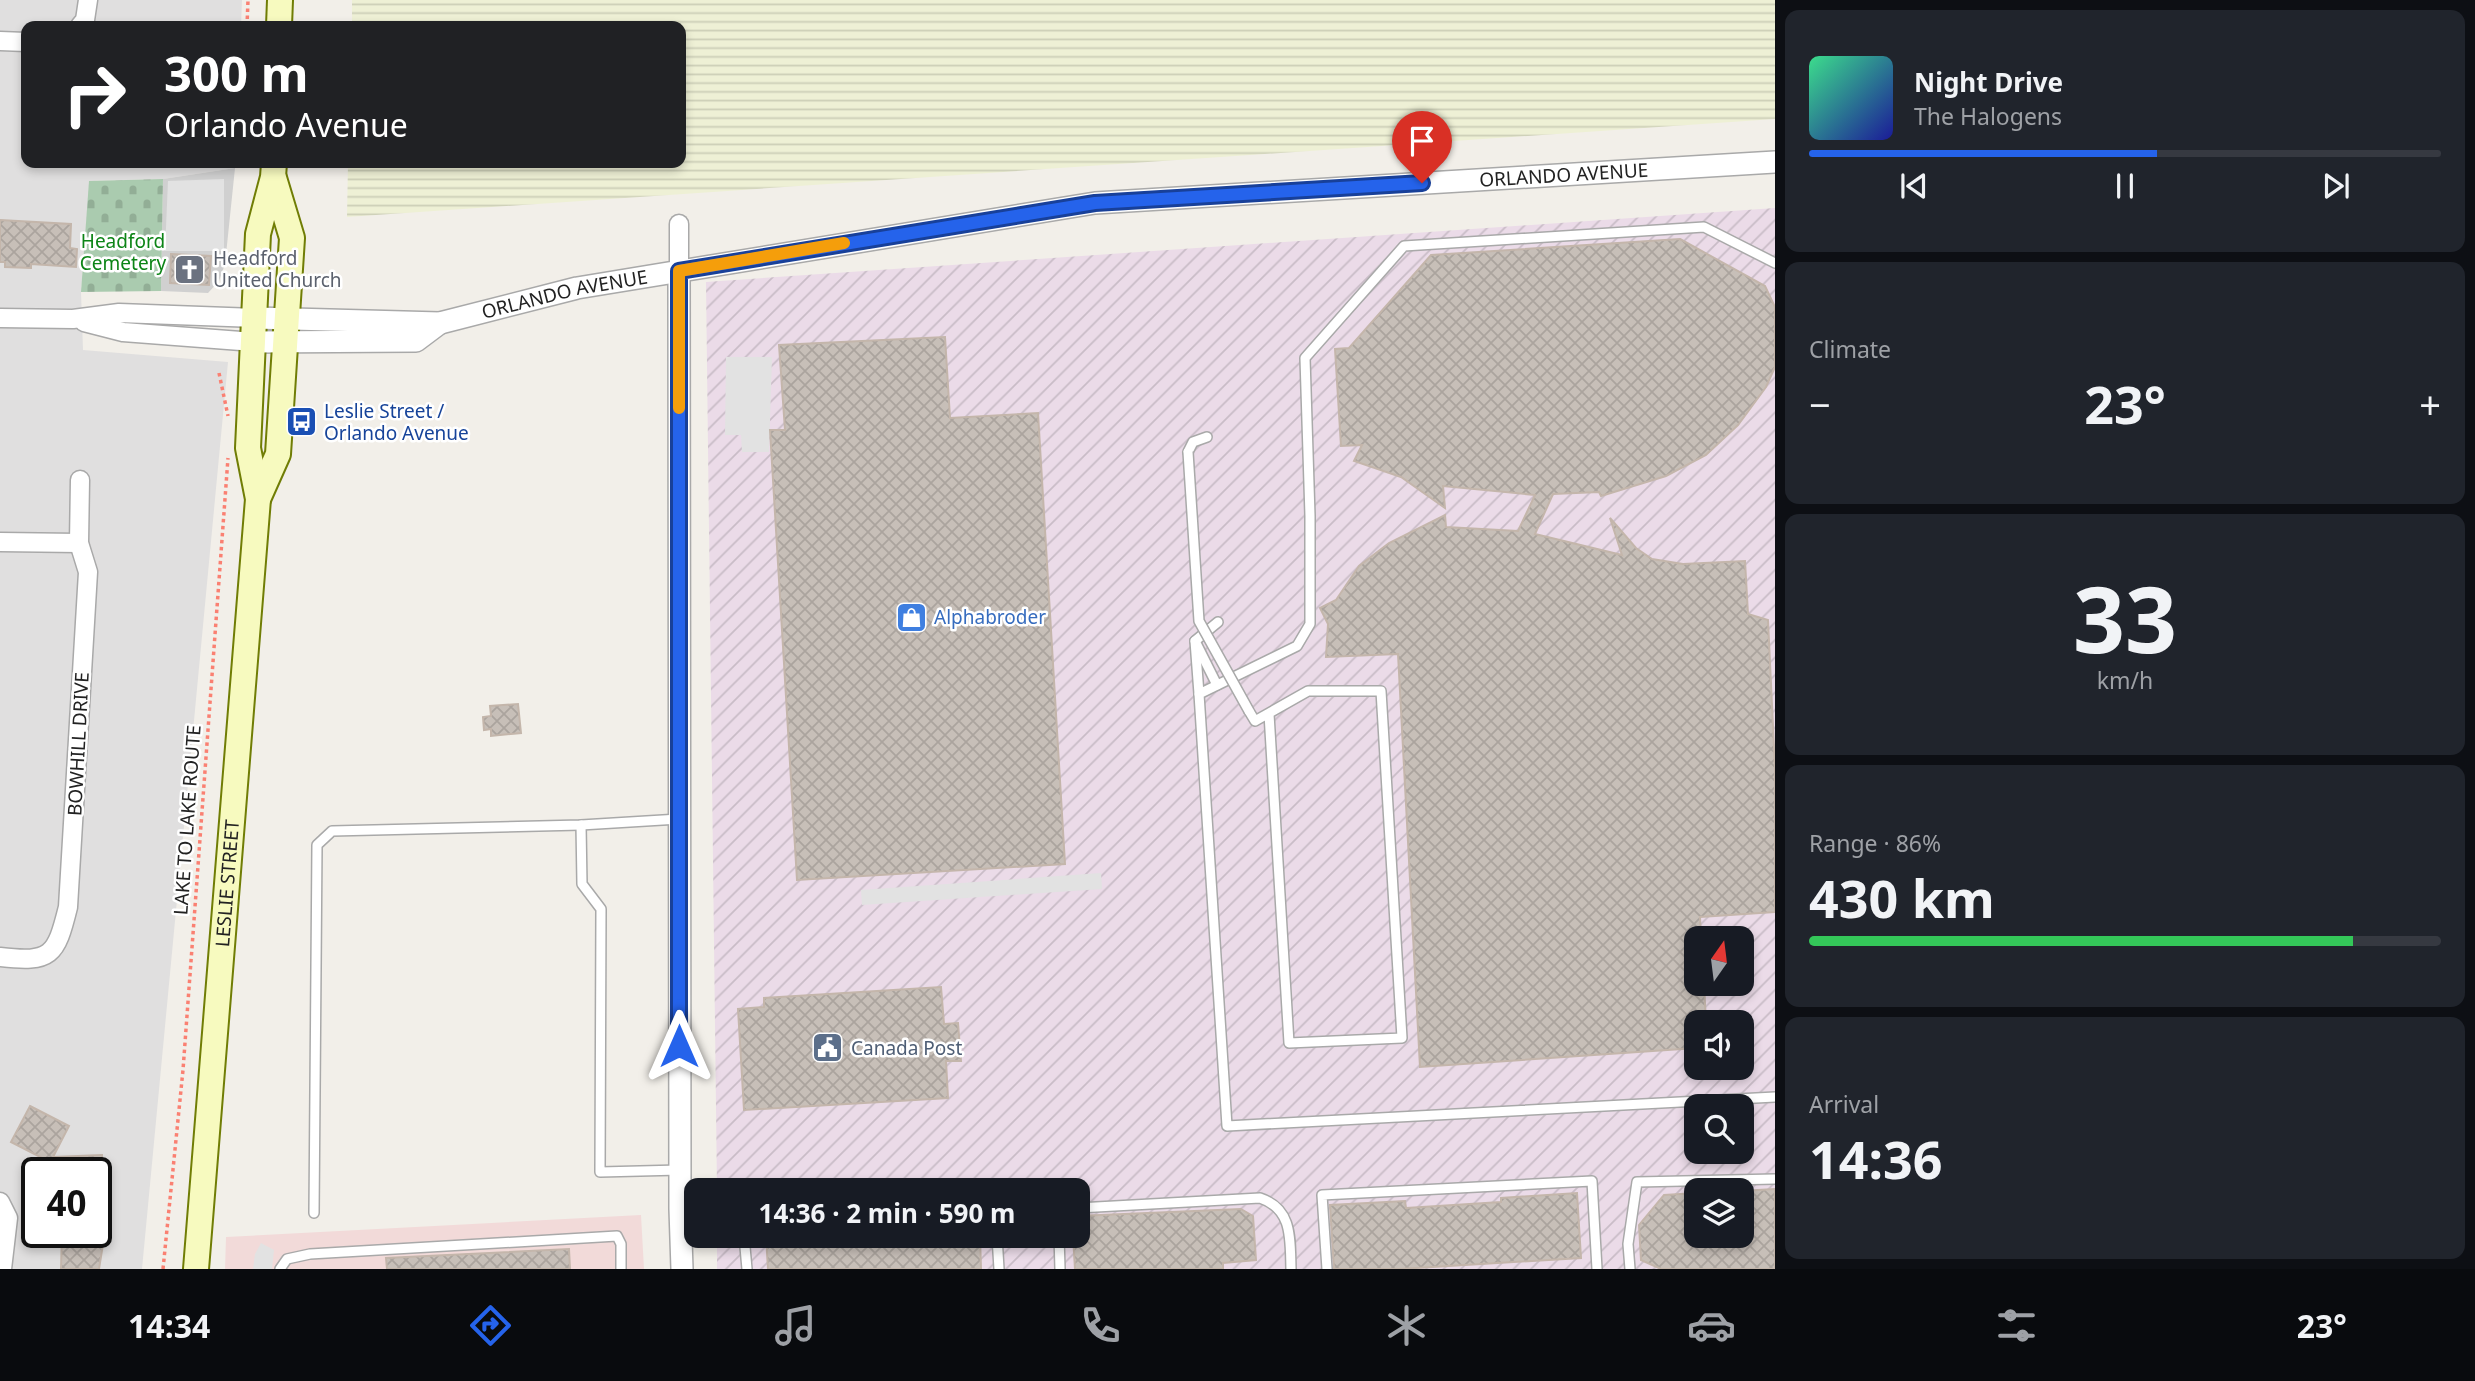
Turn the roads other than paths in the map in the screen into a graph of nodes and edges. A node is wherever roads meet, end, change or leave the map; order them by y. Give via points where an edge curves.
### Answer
1 (88, 0) edge
2 (280, 0) edge
3 (84, 21) edge
4 (279, 21) edge
5 (0, 41) edge
6 (21, 42) edge
7 (1775, 162) edge
8 (274, 170) edge
9 (679, 224) dead end
10 (1775, 263) edge
11 (679, 271) junction
12 (0, 318) edge
13 (255, 330) junction
14 (286, 331) junction
15 (1207, 437) dead end
16 (80, 480) dead end
17 (258, 499) junction
18 (0, 542) edge
19 (79, 543) junction
20 (1218, 622) dead end
21 (1195, 641) junction
22 (1217, 685) junction
23 (1199, 694) junction
24 (1269, 713) junction
25 (679, 819) junction
26 (581, 825) junction
27 (0, 957) edge
28 (1775, 1097) edge
29 (680, 1170) junction
30 (1775, 1179) edge
31 (0, 1202) edge
32 (1090, 1207) edge
33 (314, 1213) dead end
34 (745, 1248) edge
35 (998, 1248) edge
36 (1059, 1248) edge
37 (2, 1269) edge
38 (196, 1269) edge
39 (280, 1269) edge
40 (621, 1269) edge
41 (682, 1269) edge
42 (747, 1269) edge
43 (999, 1269) edge
44 (1060, 1269) edge
45 (1292, 1269) edge
46 (1327, 1269) edge
47 (1597, 1269) edge
48 (1630, 1269) edge

1 - 3 street
2 - 4 main road
5 - 6 street
7 - 11 street, ORLANDO AVENUE via 1095,203
8 - 13 main road, LESLIE STREET via 258,234
8 - 14 main road, LESLIE STREET via 292,237
9 - 11 street
10 - 22 lane via 1704,227 1404,246 1305,358 1310,624 1297,646
11 - 14 street, ORLANDO AVENUE via 531,298 440,323 416,341
11 - 25 street
12 - 13 street via 73,319 119,313
13 - 14 street, ORLANDO AVENUE
13 - 17 main road, LESLIE STREET via 248,448
14 - 17 main road, LESLIE STREET via 278,454
15 - 24 lane, bridge via 1193,442 1188,452 1199,621 1255,721
16 - 19 street, BOWHILL DRIVE
17 - 38 main road, LESLIE STREET
18 - 19 street
19 - 27 street, BOWHILL DRIVE via 88,572 68,907 62,935 53,950 34,960
20 - 21 lane
21 - 22 lane
21 - 23 lane
22 - 23 lane
23 - 28 lane via 1227,1126
24 - 24 lane via 1308,691 1381,691 1402,1038 1289,1044
25 - 26 lane
25 - 29 street
26 - 29 lane via 582,884 600,909 600,1172
26 - 33 lane via 332,831 317,845
29 - 41 street
30 - 48 lane via 1637,1182 1628,1244
31 - 37 street via 8,1218
32 - 45 lane via 1259,1198 1272,1202 1289,1222
34 - 42 lane
35 - 43 lane
36 - 44 lane
39 - 40 lane via 287,1259 310,1254 617,1236
46 - 47 lane via 1322,1195 1592,1181

